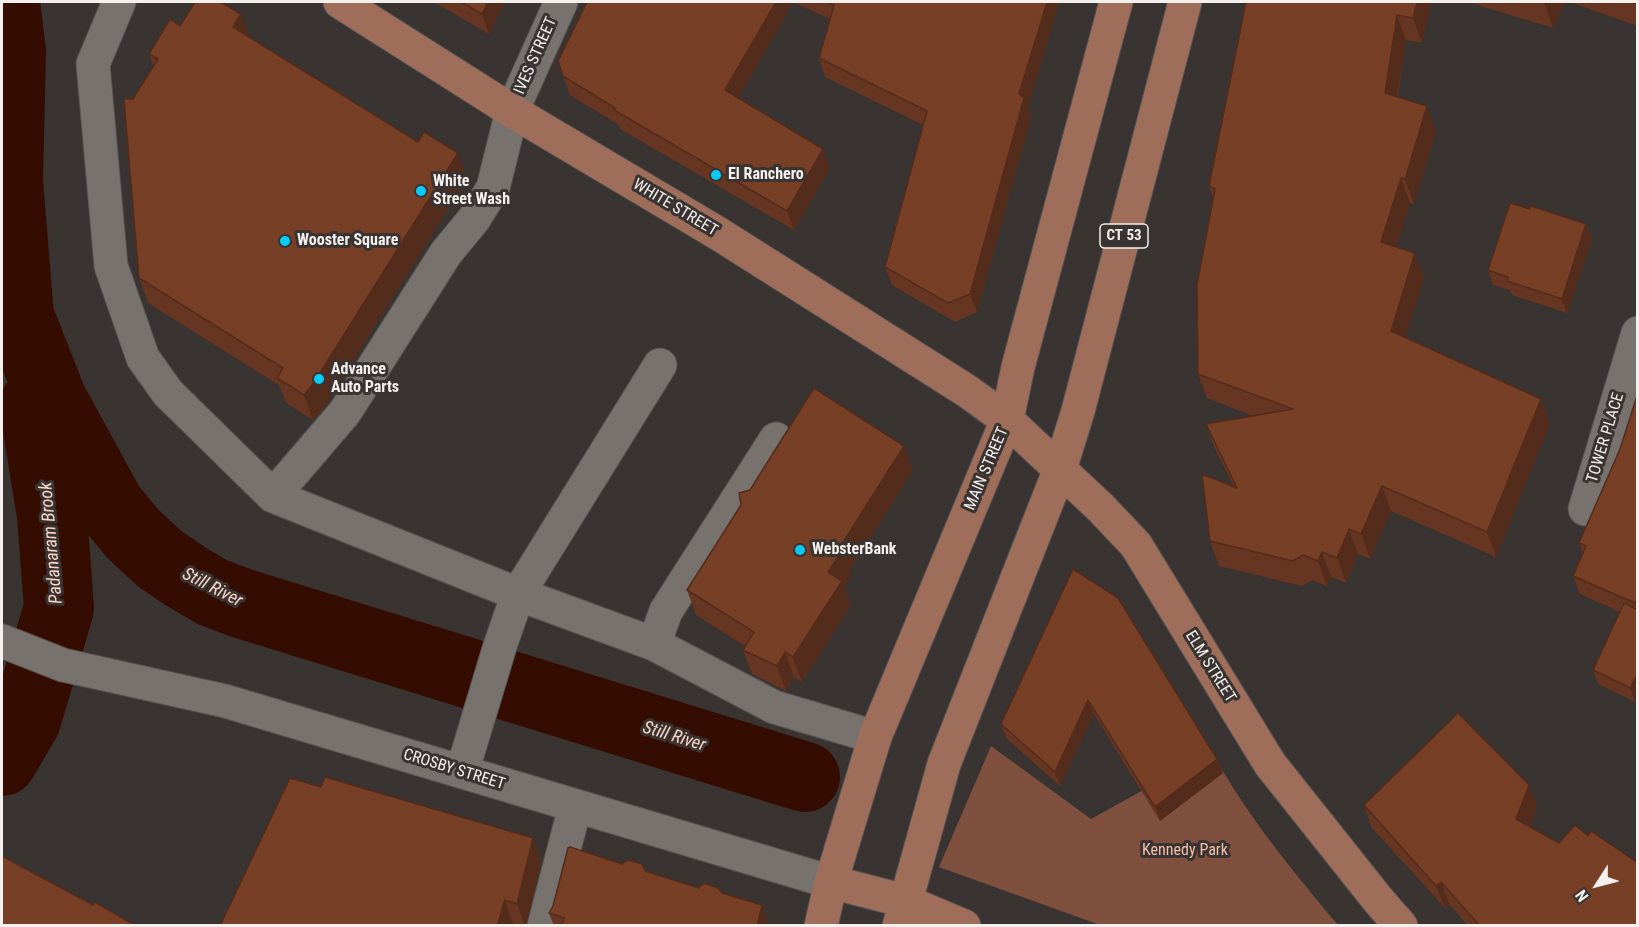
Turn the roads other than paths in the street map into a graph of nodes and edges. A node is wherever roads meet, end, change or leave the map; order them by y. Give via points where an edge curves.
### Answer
1 (119, 2) edge
2 (340, 2) edge
3 (561, 2) edge
4 (1116, 2) edge
5 (1185, 2) edge
6 (512, 111) junction
7 (1638, 333) edge
8 (660, 365) dead end
9 (1007, 420) junction
10 (776, 439) dead end
11 (1060, 469) junction
12 (273, 496) junction
13 (1585, 509) dead end
14 (518, 594) junction
15 (2, 641) edge
16 (654, 644) junction
17 (875, 737) junction
18 (462, 772) junction
19 (575, 807) junction
20 (831, 882) junction
21 (902, 913) edge
22 (544, 926) edge
23 (821, 926) edge
24 (963, 926) edge
25 (1401, 926) edge

1 - 12 street via 93,64 111,266 143,358 168,393
2 - 6 main road, WHITE STREET
3 - 6 street, IVES STREET
4 - 9 main road, MAIN STREET
5 - 11 main road, CT 53
6 - 9 main road, WHITE STREET via 719,234
6 - 12 street, IVES STREET via 493,188 474,219 446,253 345,412
7 - 13 street, TOWER PLACE
8 - 14 street
9 - 11 main road, ELM STREET
9 - 17 main road, MAIN STREET
10 - 16 street via 666,611
11 - 21 main road, CT 53 via 944,764
11 - 25 main road, ELM STREET via 1136,544 1270,764
12 - 14 street
14 - 16 street
14 - 18 street
15 - 18 street, CROSBY STREET via 63,665 225,701
16 - 17 street via 774,707
17 - 20 main road, MAIN STREET
18 - 19 street, CROSBY STREET
19 - 20 street, CROSBY STREET
19 - 22 street
20 - 21 main road, CROSBY STREET
20 - 23 main road, MAIN STREET
21 - 24 main road, CROSBY STREET

